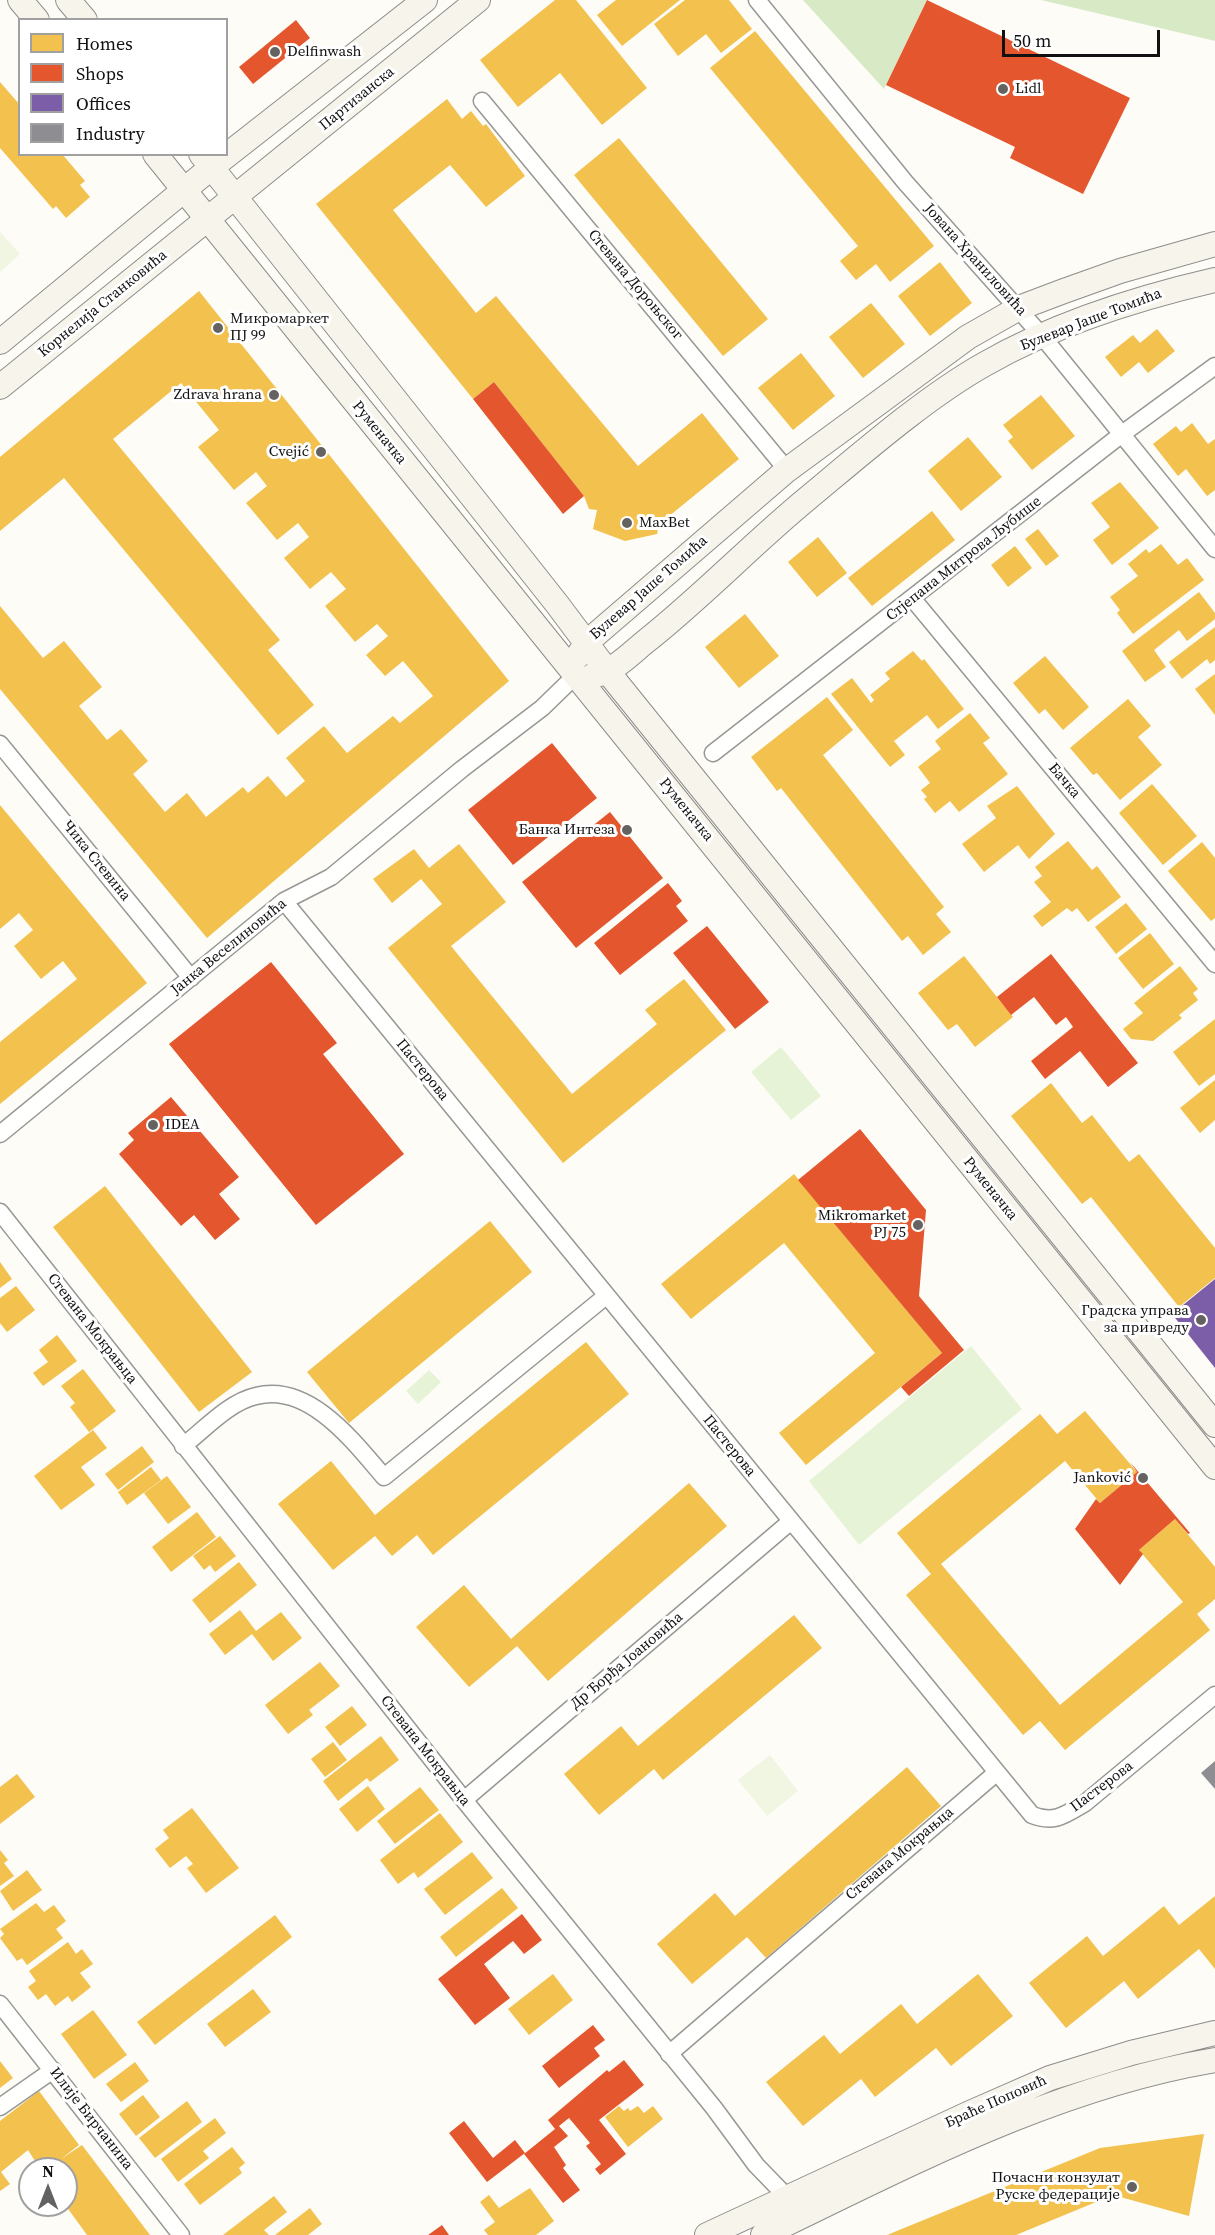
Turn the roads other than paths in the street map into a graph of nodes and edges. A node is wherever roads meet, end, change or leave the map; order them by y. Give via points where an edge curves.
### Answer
1 (20, 0) edge
2 (68, 0) edge
3 (425, 0) edge
4 (478, 0) edge
5 (757, 0) edge
6 (35, 18) edge
7 (83, 18) edge
8 (482, 101) dead end
9 (228, 145) edge
10 (157, 156) edge
11 (207, 161) edge
12 (184, 190) junction
13 (237, 197) junction
14 (208, 221) junction
15 (1215, 244) edge
16 (1215, 280) edge
17 (1019, 309) junction
18 (1042, 336) junction
19 (0, 342) edge
20 (1215, 366) edge
21 (0, 387) edge
22 (1122, 434) junction
23 (787, 470) junction
24 (1215, 549) edge
25 (912, 598) junction
26 (586, 643) junction
27 (608, 672) junction
28 (574, 676) junction
29 (0, 744) edge
30 (713, 753) dead end
31 (284, 901) junction
32 (1215, 964) edge
33 (191, 978) junction
34 (0, 1134) edge
35 (0, 1212) edge
36 (606, 1296) junction
37 (1215, 1425) edge
38 (183, 1446) junction
39 (1215, 1467) edge
40 (790, 1521) junction
41 (1215, 1695) edge
42 (996, 1773) junction
43 (464, 1800) junction
44 (0, 2004) edge
45 (1215, 2033) edge
46 (669, 2054) junction
47 (1215, 2060) edge
48 (52, 2070) junction
49 (0, 2107) edge
50 (787, 2197) junction
51 (181, 2235) edge
52 (707, 2235) edge
53 (763, 2235) edge

1 - 6 main road
2 - 7 main road
3 - 9 main road
4 - 13 main road, Партизанска
5 - 17 street, Јована Храниловића via 905,182
8 - 23 street, Стевана Дороњског
10 - 12 main road, Руменачка
11 - 12 main road
11 - 13 main road, Руменачка
12 - 14 main road, Руменачка
12 - 19 main road
13 - 14 main road, Партизанска
13 - 26 main road, Руменачка
14 - 21 main road, Корнелија Станковића
14 - 28 main road, Руменачка
15 - 17 main road, Булевар Јаше Томића via 1120,271
16 - 18 main road, Булевар Јаше Томића via 1153,296
17 - 18 street, Јована Храниловића
17 - 23 main road, Булевар Јаше Томића via 968,337
18 - 22 street, Јована Храниловића
18 - 27 main road, Булевар Јаше Томића via 956,381 806,500
20 - 22 street, Стјепана Митрова Љубише
22 - 24 street, Јована Храниловића
22 - 25 street, Стјепана Митрова Љубише
23 - 26 main road, Булевар Јаше Томића
25 - 30 street, Стјепана Митрова Љубише
25 - 32 street, Бачка
26 - 27 main road, Руменачка
26 - 28 main road, Булевар Јаше Томића via 579,653
27 - 28 main road
27 - 37 main road, Руменачка
28 - 31 street, Јанка Веселиновића via 542,708 331,877
28 - 39 main road, Руменачка
29 - 33 street, Чика Стевина
31 - 33 street, Јанка Веселиновића
31 - 36 street, Пастерова
33 - 34 street, Јанка Веселиновића
35 - 38 street, Стевана Мокрањца
36 - 38 street via 384,1477 332,1422 311,1406 285,1395 257,1395 236,1404
36 - 40 street, Пастерова
38 - 43 street, Стевана Мокрањца
40 - 42 street, Пастерова
40 - 43 street, Др Ђорђа Јоановића
41 - 42 street, Пастерова via 1064,1816 1046,1820 1032,1815
42 - 46 street, Стевана Мокрањца
43 - 46 street, Стевана Мокрањца
44 - 48 street, Илије Бирчанина
45 - 50 main road, Браће Поповић via 1050,2078
46 - 50 street, Стевана Мокрањца via 756,2165
47 - 53 main road, Браће Поповић via 1138,2075 1059,2100
48 - 49 street
48 - 51 street, Илије Бирчанина
50 - 52 main road, Браће Поповић

